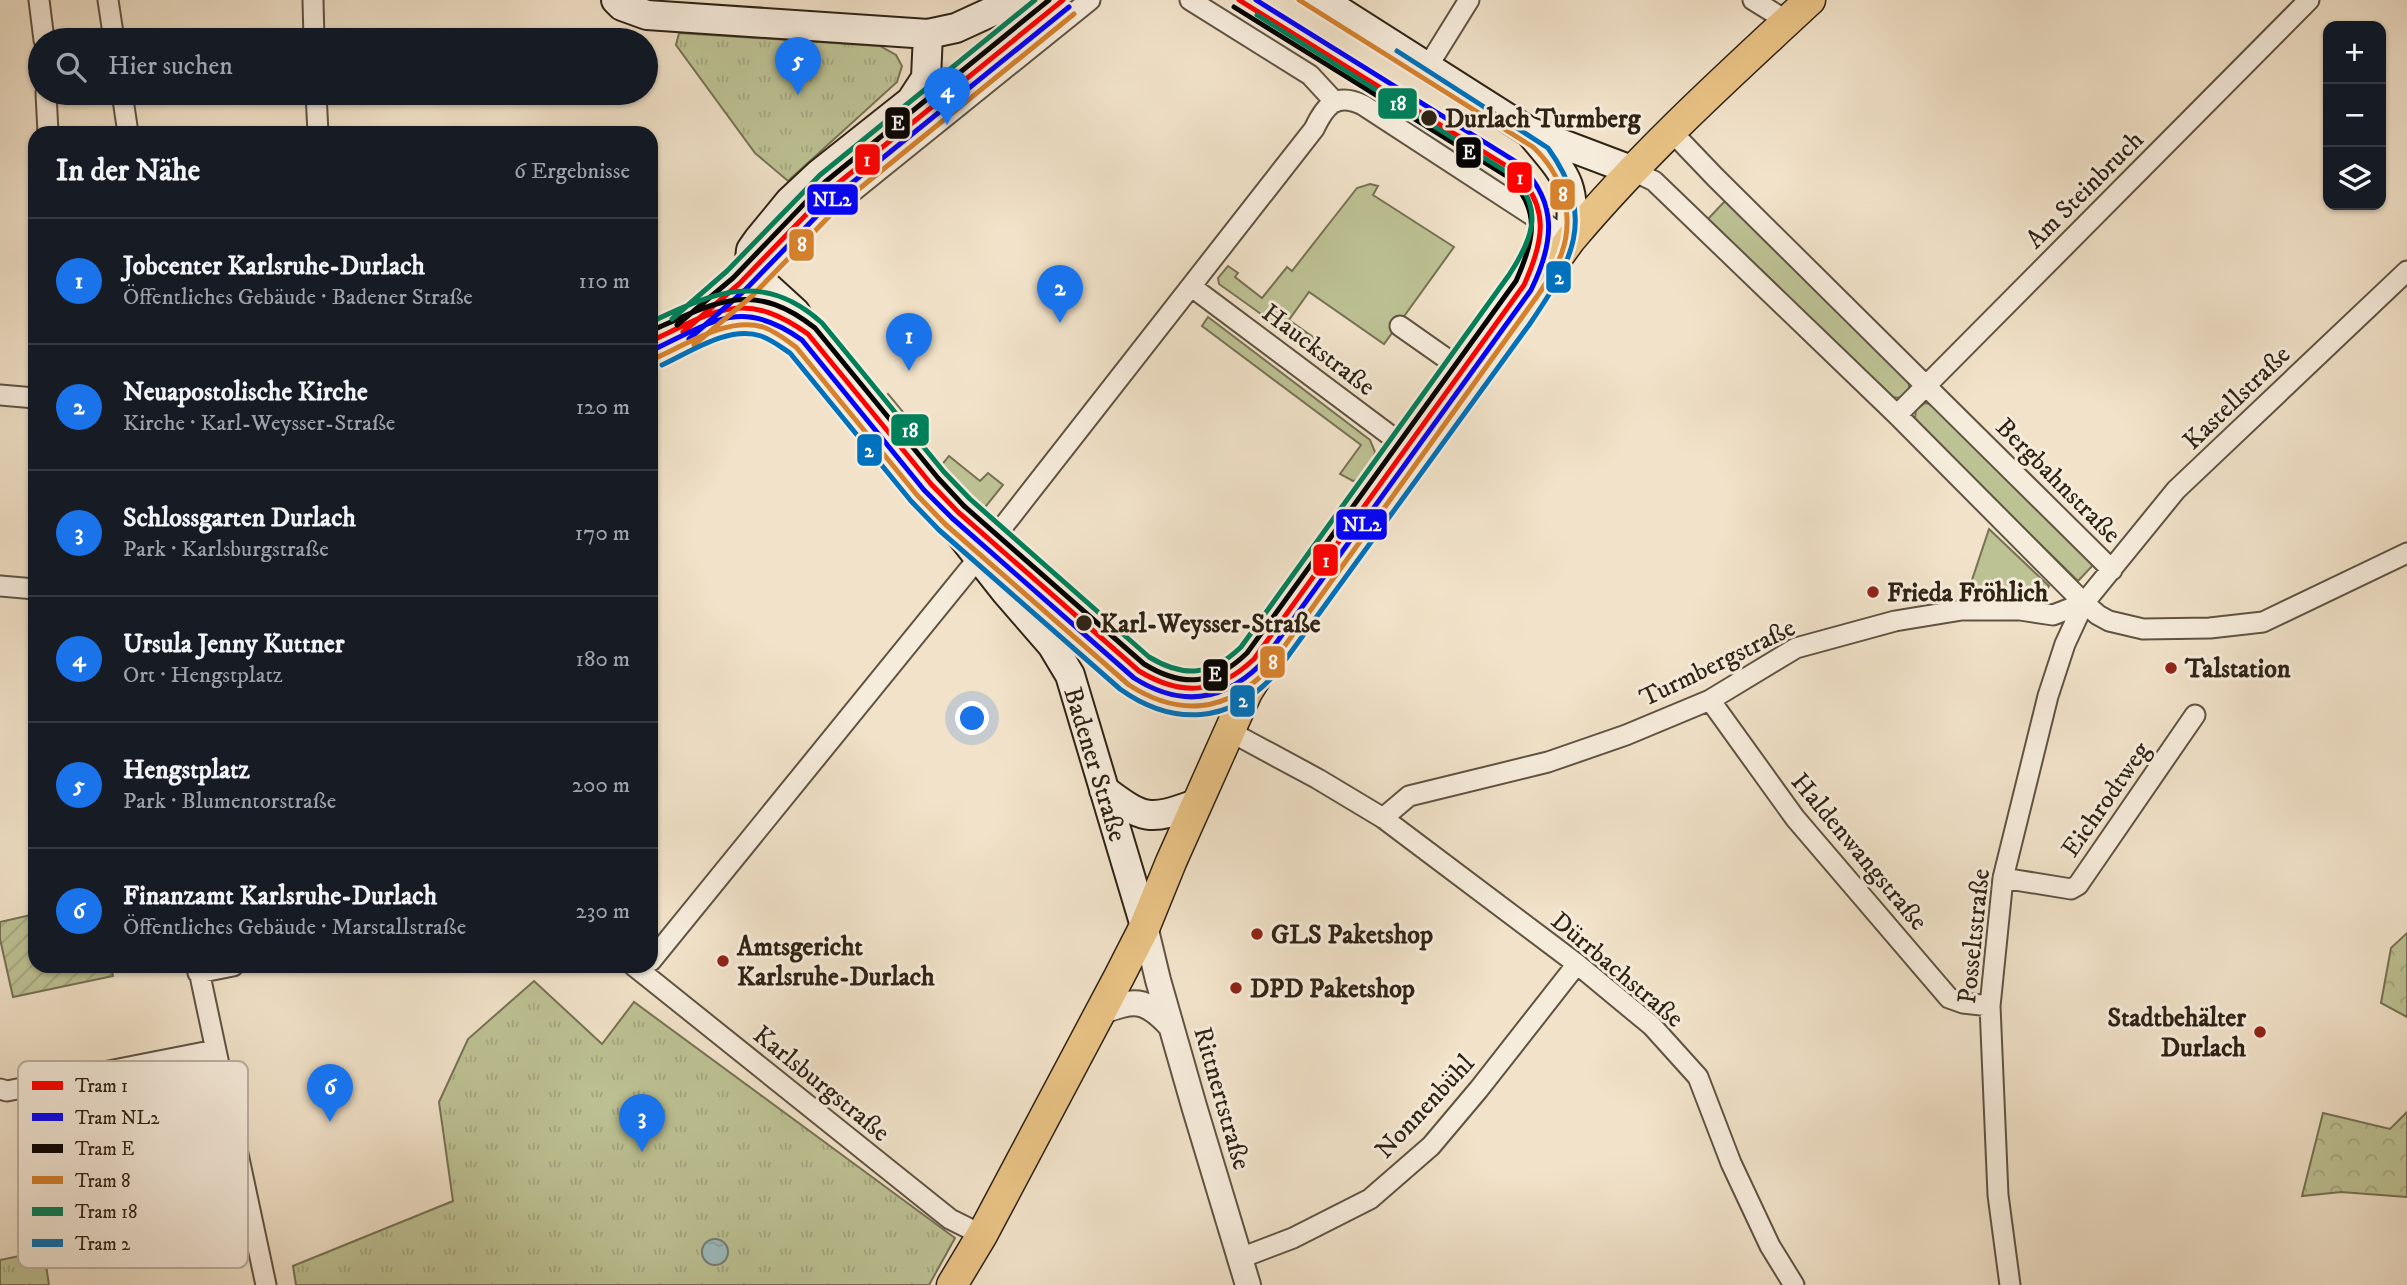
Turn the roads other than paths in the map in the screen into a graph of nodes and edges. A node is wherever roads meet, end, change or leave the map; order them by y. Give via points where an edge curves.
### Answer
1 (39, 0) edge
2 (108, 0) edge
3 (313, 0) edge
4 (615, 0) edge
5 (1017, 0) edge
6 (1090, 0) edge
7 (1190, 0) edge
8 (1321, 0) edge
9 (1469, 0) edge
10 (1753, 0) edge
11 (1810, 0) edge
12 (2309, 0) edge
13 (1787, 21) junction
14 (42, 28) edge
15 (112, 28) edge
16 (314, 28) edge
17 (928, 34) junction
18 (1428, 66) junction
19 (1335, 102) junction
20 (47, 105) edge
21 (124, 105) edge
22 (317, 105) edge
23 (48, 126) edge
24 (127, 126) edge
25 (318, 126) edge
26 (1528, 131) junction
27 (1671, 131) junction
28 (1631, 170) junction
29 (819, 174) junction
30 (1570, 240) junction
31 (750, 261) junction
32 (2407, 271) edge
33 (1192, 287) junction
34 (1400, 326) dead end
35 (658, 342) edge
36 (1447, 359) dead end
37 (1926, 384) junction
38 (0, 395) edge
39 (28, 397) edge
40 (1897, 415) junction
41 (1415, 454) junction
42 (2407, 553) edge
43 (980, 556) junction
44 (2112, 570) junction
45 (0, 586) edge
46 (28, 588) edge
47 (2084, 603) junction
48 (1710, 700) junction
49 (2195, 715) dead end
50 (1229, 731) junction
51 (1104, 790) junction
52 (1196, 804) junction
53 (1384, 818) junction
54 (2003, 878) junction
55 (1145, 926) junction
56 (658, 948) edge
57 (1577, 964) junction
58 (199, 973) edge
59 (651, 973) edge
60 (1990, 1006) junction
61 (1100, 1012) junction
62 (1171, 1026) junction
63 (215, 1050) junction
64 (159, 1061) edge
65 (217, 1061) edge
66 (0, 1089) edge
67 (18, 1089) edge
68 (248, 1202) edge
69 (982, 1235) junction
70 (1238, 1259) junction
71 (266, 1285) edge
72 (952, 1285) edge
73 (1248, 1285) edge
74 (1794, 1285) edge
75 (2010, 1285) edge

1 - 14 street
2 - 15 street
3 - 16 street
4 - 17 main road via 647,15
5 - 17 main road via 956,28
6 - 29 street via 847,196 838,195
7 - 19 street via 1310,75
8 - 18 main road
9 - 18 street
10 - 13 street
11 - 13 main road
12 - 37 street, Am Steinbruch
13 - 27 main road
17 - 29 main road via 926,78 911,101
18 - 26 main road
19 - 30 street via 1363,105
19 - 33 street via 1321,114
20 - 23 street
21 - 24 street
22 - 25 street
26 - 28 main road
26 - 30 main road via 1567,180 1573,201
27 - 28 main road
27 - 37 street, Bergbahnstraße
28 - 30 main road
28 - 40 street via 1654,181
29 - 31 main road via 765,231 751,250
30 - 41 main road
31 - 35 street via 700,312
31 - 43 main road, Badener Straße via 761,281 795,312 831,370
32 - 44 street, Kastellstraße via 2176,490
33 - 41 street, Hauckstraße
33 - 43 street
34 - 36 street
37 - 40 street, Am Steinbruch
37 - 44 street, Bergbahnstraße
38 - 39 street
40 - 47 street
41 - 50 main road via 1270,654
42 - 47 street via 2263,622 2143,629 2109,621
43 - 51 main road, Badener Straße via 1052,645 1070,675
43 - 56 street
44 - 47 street, Bergbahnstraße
45 - 46 street
47 - 48 street, Turmbergstraße via 2053,615 1962,610 1895,621 1796,648
47 - 54 street, Posseltstraße via 2048,695
48 - 53 street, Turmbergstraße via 1548,762 1409,796
48 - 60 street, Haldenwangstraße via 1795,818 1950,998
49 - 54 street, Eichrodtweg via 2078,885 2071,889
50 - 52 main road
50 - 53 street
51 - 52 main road via 1135,813 1168,814
51 - 55 main road, Badener Straße
52 - 55 main road
53 - 57 street, Dürrbachstraße
54 - 60 street, Posseltstraße
55 - 61 main road
55 - 62 street, Rittnertstraße
57 - 70 street, Nonnenbühl via 1431,1146 1370,1199 1293,1238
57 - 74 street, Dürrbachstraße via 1652,1026 1698,1077 1731,1163
58 - 63 street
59 - 69 street, Karlsburgstraße via 950,1219
60 - 75 street, Posseltstraße via 1998,1195
61 - 62 street via 1132,1002 1143,1004
61 - 69 main road
62 - 70 street, Rittnertstraße
63 - 64 street
63 - 65 street
66 - 67 street
68 - 71 street
69 - 72 main road
70 - 73 street, Rittnertstraße

